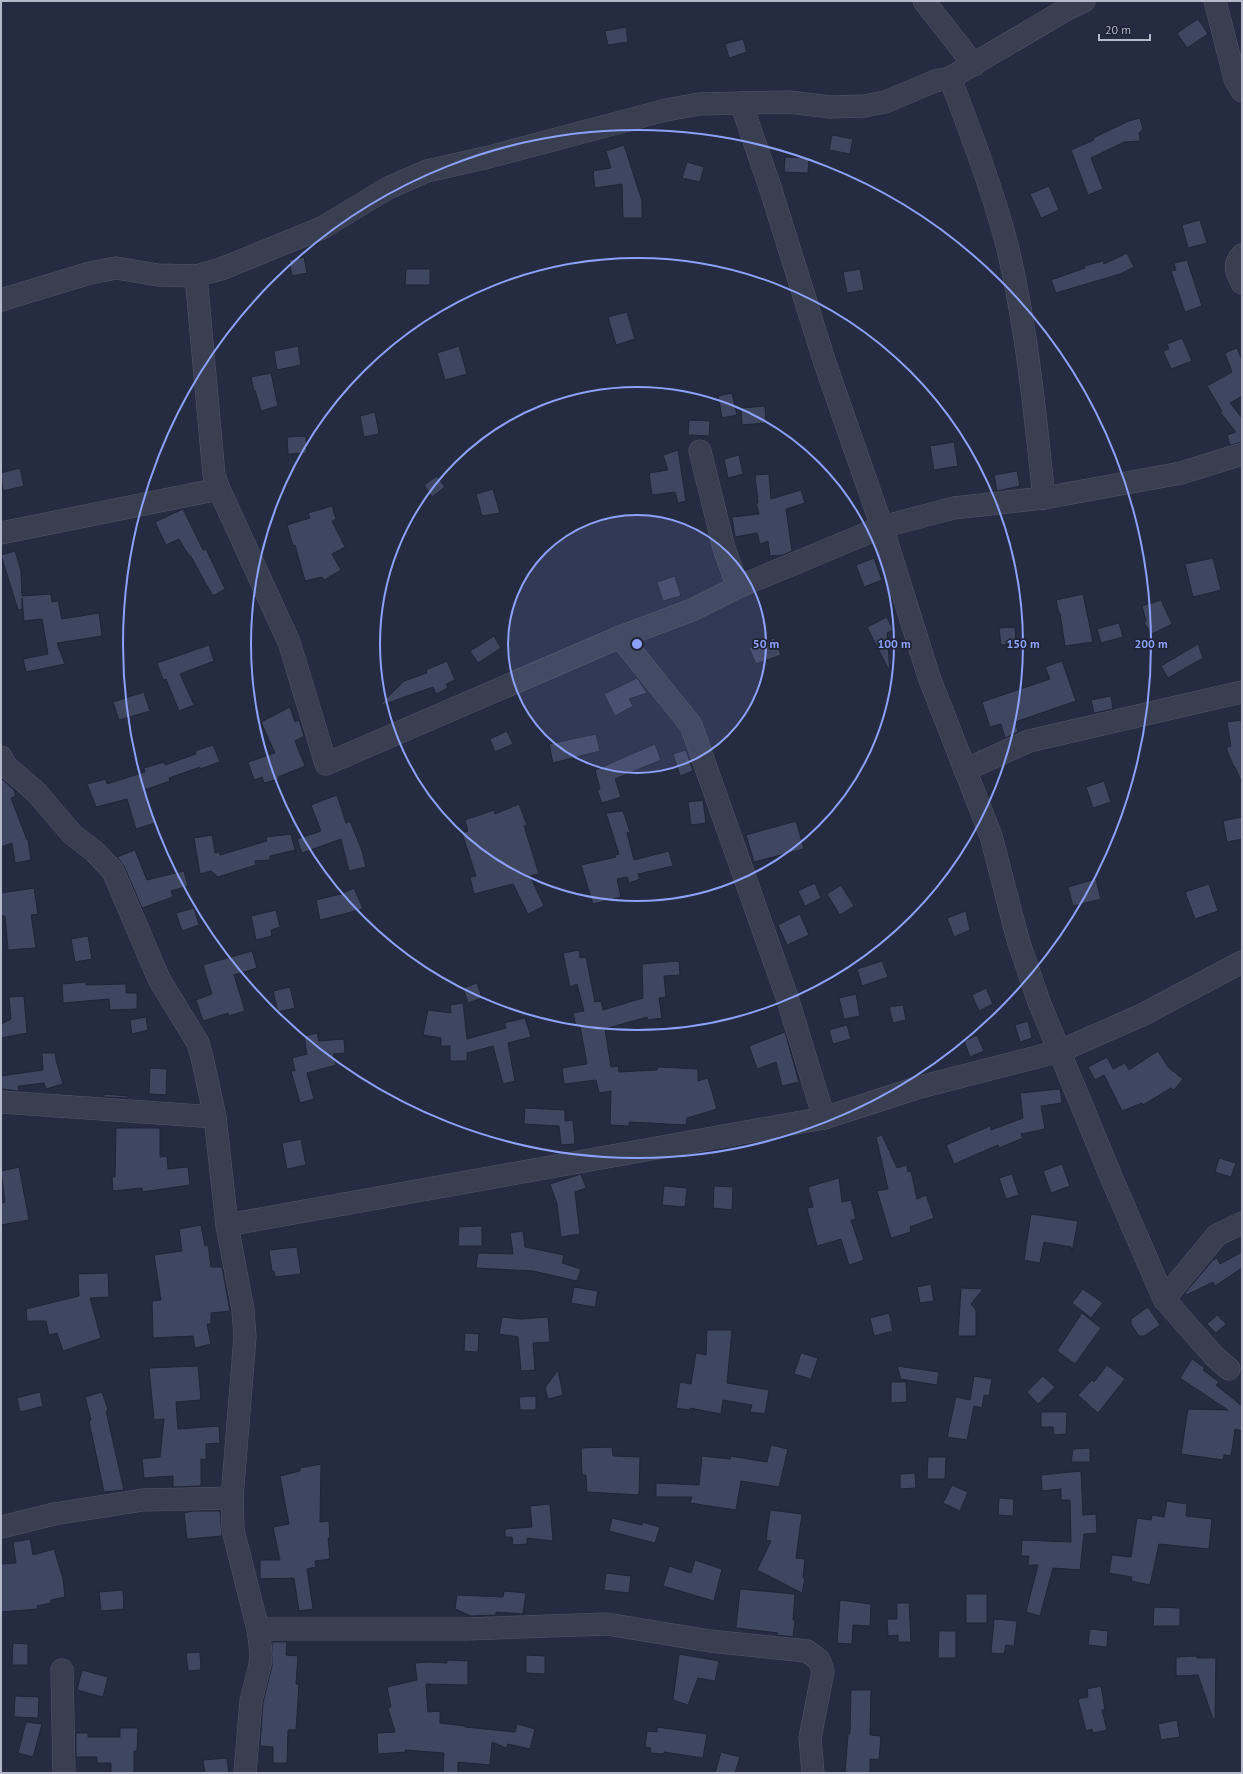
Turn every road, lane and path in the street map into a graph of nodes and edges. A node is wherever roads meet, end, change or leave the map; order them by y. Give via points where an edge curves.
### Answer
1 (924, 1) edge
2 (1084, 1) edge
3 (1215, 1) edge
4 (974, 65) junction
5 (950, 78) junction
6 (1242, 91) edge
7 (742, 103) junction
8 (1242, 255) edge
9 (196, 276) junction
10 (1242, 283) edge
11 (1, 300) edge
12 (700, 451) dead end
13 (1242, 454) edge
14 (219, 489) junction
15 (1044, 498) junction
16 (882, 527) junction
17 (1, 533) edge
18 (738, 587) junction
19 (620, 637) junction
20 (1242, 692) edge
21 (1, 757) edge
22 (965, 770) junction
23 (1242, 962) edge
24 (1060, 1051) junction
25 (1, 1102) edge
26 (215, 1117) junction
27 (824, 1118) junction
28 (1242, 1222) edge
29 (227, 1225) junction
30 (1164, 1299) junction
31 (1229, 1369) dead end
32 (232, 1498) junction
33 (1, 1527) edge
34 (258, 1629) junction
35 (62, 1670) dead end
36 (64, 1773) edge
37 (246, 1773) edge
38 (813, 1773) edge

1 - 4 street
2 - 4 street
3 - 6 street via 1235,79
4 - 5 street
5 - 7 street via 885,102 864,106 830,107 788,102
5 - 15 street via 982,164 1006,245 1027,347
7 - 9 street via 699,104 666,110 427,171 388,188 322,228 221,269
7 - 16 street via 825,363
8 - 10 street via 1236,266
9 - 11 street via 158,275 116,268 90,273
9 - 14 street via 214,475
12 - 18 street via 724,548
13 - 15 street via 1181,473
14 - 17 street
14 - 19 street via 289,642 326,764
15 - 16 street via 954,508
16 - 18 street
16 - 22 street via 929,677
18 - 19 street via 692,610
19 - 27 street via 691,725 787,997
20 - 22 street via 1029,741
21 - 26 street via 6,766 36,792 72,834 95,852 113,871 159,979 198,1043
22 - 24 street via 990,836 1018,940 1039,1002
23 - 24 street via 1142,1015
24 - 27 street via 920,1087
24 - 30 street
25 - 26 street
26 - 29 street
27 - 29 street
28 - 30 street via 1217,1235
29 - 32 street via 243,1310 245,1336
30 - 31 street via 1214,1356
32 - 33 street via 142,1500 54,1514
32 - 34 street via 233,1530
34 - 37 street via 261,1653 251,1701
34 - 38 street via 466,1629 607,1624 710,1641 807,1651 819,1660 823,1671 810,1738
35 - 36 street

